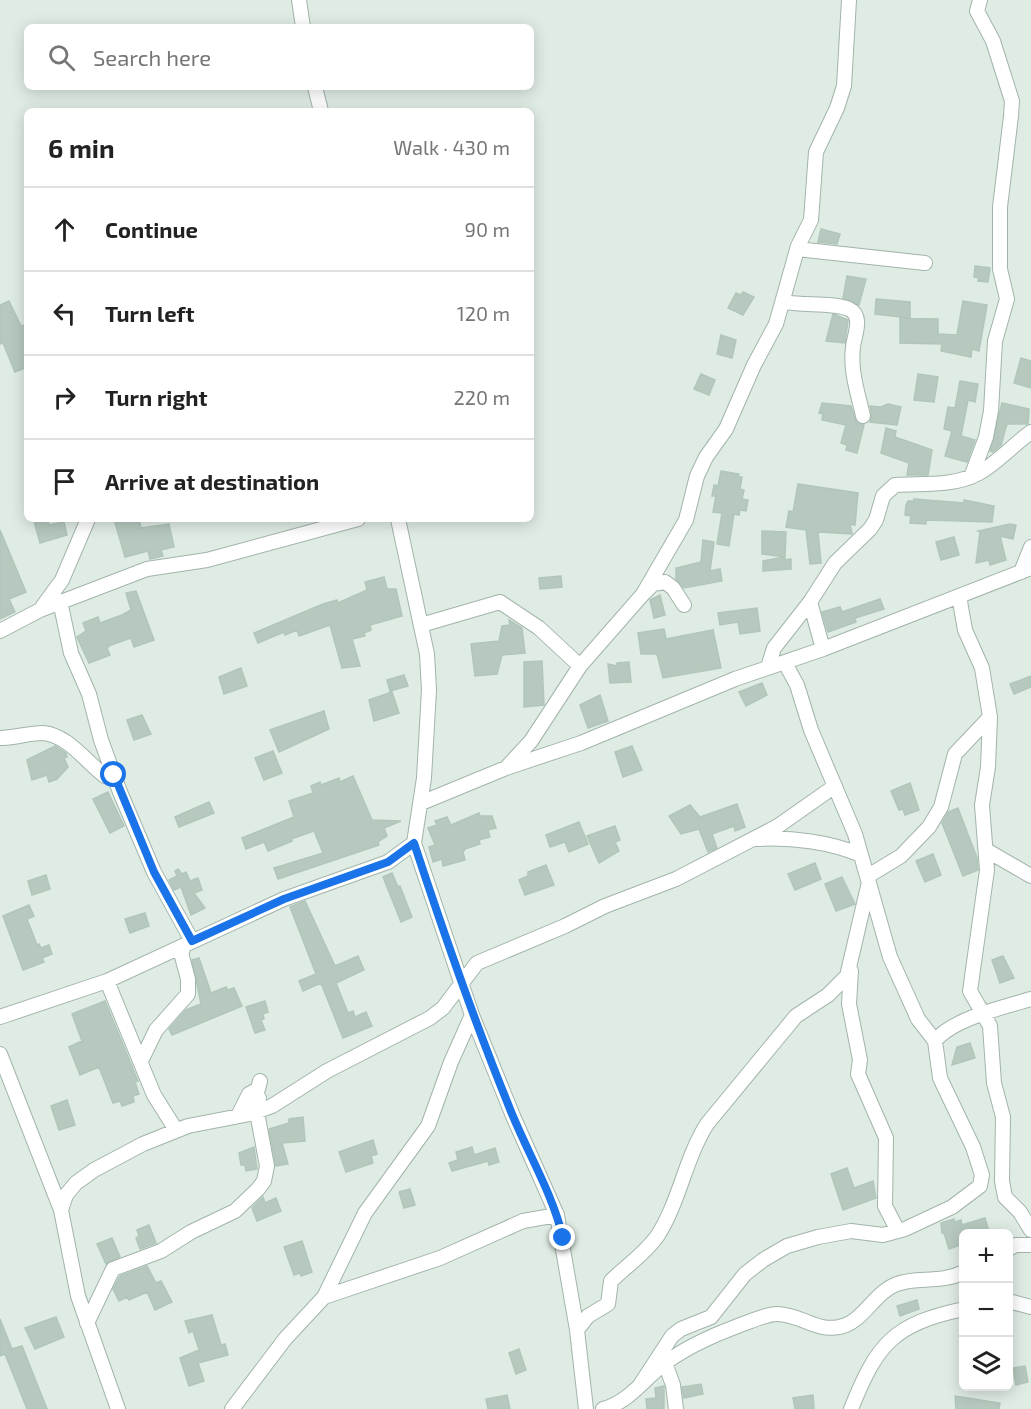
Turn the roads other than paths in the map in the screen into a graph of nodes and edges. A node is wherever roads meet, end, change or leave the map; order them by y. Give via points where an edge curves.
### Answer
1 (299, 0) edge
2 (849, 0) edge
3 (980, 0) edge
4 (303, 24) edge
5 (316, 90) edge
6 (320, 108) edge
7 (798, 249) junction
8 (925, 263) dead end
9 (785, 302) junction
10 (863, 416) dead end
11 (1031, 432) edge
12 (971, 477) junction
13 (87, 522) edge
14 (347, 522) edge
15 (399, 522) edge
16 (1031, 547) edge
17 (1026, 570) edge
18 (643, 594) junction
19 (959, 596) junction
20 (60, 602) junction
21 (810, 602) junction
22 (684, 604) dead end
23 (40, 610) junction
24 (421, 625) junction
25 (0, 631) edge
26 (823, 649) junction
27 (785, 663) junction
28 (580, 666) junction
29 (768, 667) junction
30 (990, 717) junction
31 (0, 738) edge
32 (506, 768) junction
33 (105, 776) dead end
34 (835, 786) junction
35 (421, 803) junction
36 (752, 840) junction
37 (414, 843) junction
38 (986, 850) junction
39 (861, 855) junction
40 (1031, 876) edge
41 (868, 879) junction
42 (189, 943) junction
43 (851, 966) junction
44 (107, 981) junction
45 (461, 985) junction
46 (1031, 999) edge
47 (984, 1014) junction
48 (472, 1015) junction
49 (0, 1017) edge
50 (934, 1041) junction
51 (0, 1054) edge
52 (141, 1061) junction
53 (258, 1096) junction
54 (238, 1116) junction
55 (176, 1130) junction
56 (61, 1210) junction
57 (557, 1215) junction
58 (1031, 1230) edge
59 (898, 1231) junction
60 (1031, 1245) edge
61 (1013, 1247) edge
62 (959, 1273) edge
63 (324, 1297) junction
64 (1013, 1302) edge
65 (1031, 1307) edge
66 (959, 1310) edge
67 (87, 1323) junction
68 (577, 1330) junction
69 (665, 1363) junction
70 (640, 1385) junction
71 (118, 1409) edge
72 (232, 1409) edge
73 (586, 1409) edge
74 (603, 1409) edge
75 (676, 1409) edge
76 (850, 1409) edge

1 - 4 street
2 - 7 street via 844,86 816,153 813,213
3 - 12 street via 977,11 993,41 1012,101 1000,207 1000,269 1006,305 995,341 986,437
5 - 6 street
7 - 8 street
7 - 9 street
9 - 10 street via 834,306 854,313 857,322 852,368
9 - 18 street via 726,429 697,476 686,520
11 - 12 street
12 - 21 street via 888,489 870,529 835,564
13 - 23 street via 58,590
14 - 20 street via 207,560 147,569
15 - 24 street
16 - 17 street
17 - 19 street
18 - 22 street via 653,584 665,582
18 - 28 street
19 - 26 street
19 - 30 street via 965,630 982,668
20 - 23 street
20 - 42 street via 69,647 89,694 120,792
21 - 26 street
21 - 29 street via 774,648
23 - 25 street
24 - 28 street via 500,602 539,628
24 - 35 street via 429,690
26 - 27 street
27 - 29 street
27 - 34 street
28 - 32 street via 531,741
29 - 32 street via 581,743
30 - 38 street via 982,805
30 - 41 street via 955,754 941,807 929,827 901,856
31 - 33 street via 40,733 61,738
32 - 35 street
34 - 36 street
34 - 39 street
35 - 37 street
36 - 39 street via 824,843
36 - 45 street via 676,879 477,963
37 - 42 street via 388,862 284,899
37 - 45 street
38 - 40 street
38 - 47 street via 987,870 970,982 972,996
39 - 41 street
41 - 43 street
41 - 50 street via 890,957 918,1019
42 - 44 street
42 - 52 street via 181,953 188,994 156,1030
43 - 59 street via 849,1004 860,1060 858,1074 886,1138 885,1206
43 - 68 street via 839,986 795,1016 707,1124 695,1143 659,1233 611,1281 608,1304 588,1316
44 - 49 street
44 - 52 street
45 - 48 street
45 - 53 street via 430,1018 327,1071 272,1106
46 - 47 street
47 - 50 street
47 - 58 street via 990,1026 994,1083 1003,1117 1003,1192
48 - 57 street
48 - 63 street via 450,1062 428,1126 365,1213
50 - 59 street via 940,1078 974,1147 982,1175 980,1186 952,1207
51 - 56 street
52 - 55 street via 154,1095
53 - 54 street
53 - 54 street via 246,1097
53 - 67 street via 267,1166 262,1184 235,1211 161,1251 113,1269
54 - 55 street
55 - 56 street via 94,1170 70,1189
56 - 67 street via 74,1282
57 - 63 street via 523,1221 440,1258
57 - 68 street
59 - 70 street via 883,1235 851,1231 818,1237 787,1246 763,1260 745,1274 711,1317 672,1336
60 - 61 street
62 - 69 street via 938,1280 897,1284 842,1327 825,1329 788,1316 769,1315 706,1339
63 - 72 street via 285,1338
64 - 65 street
66 - 76 street via 911,1324 888,1341 866,1373
67 - 71 street
68 - 73 street
69 - 70 street
69 - 75 street
70 - 74 street

